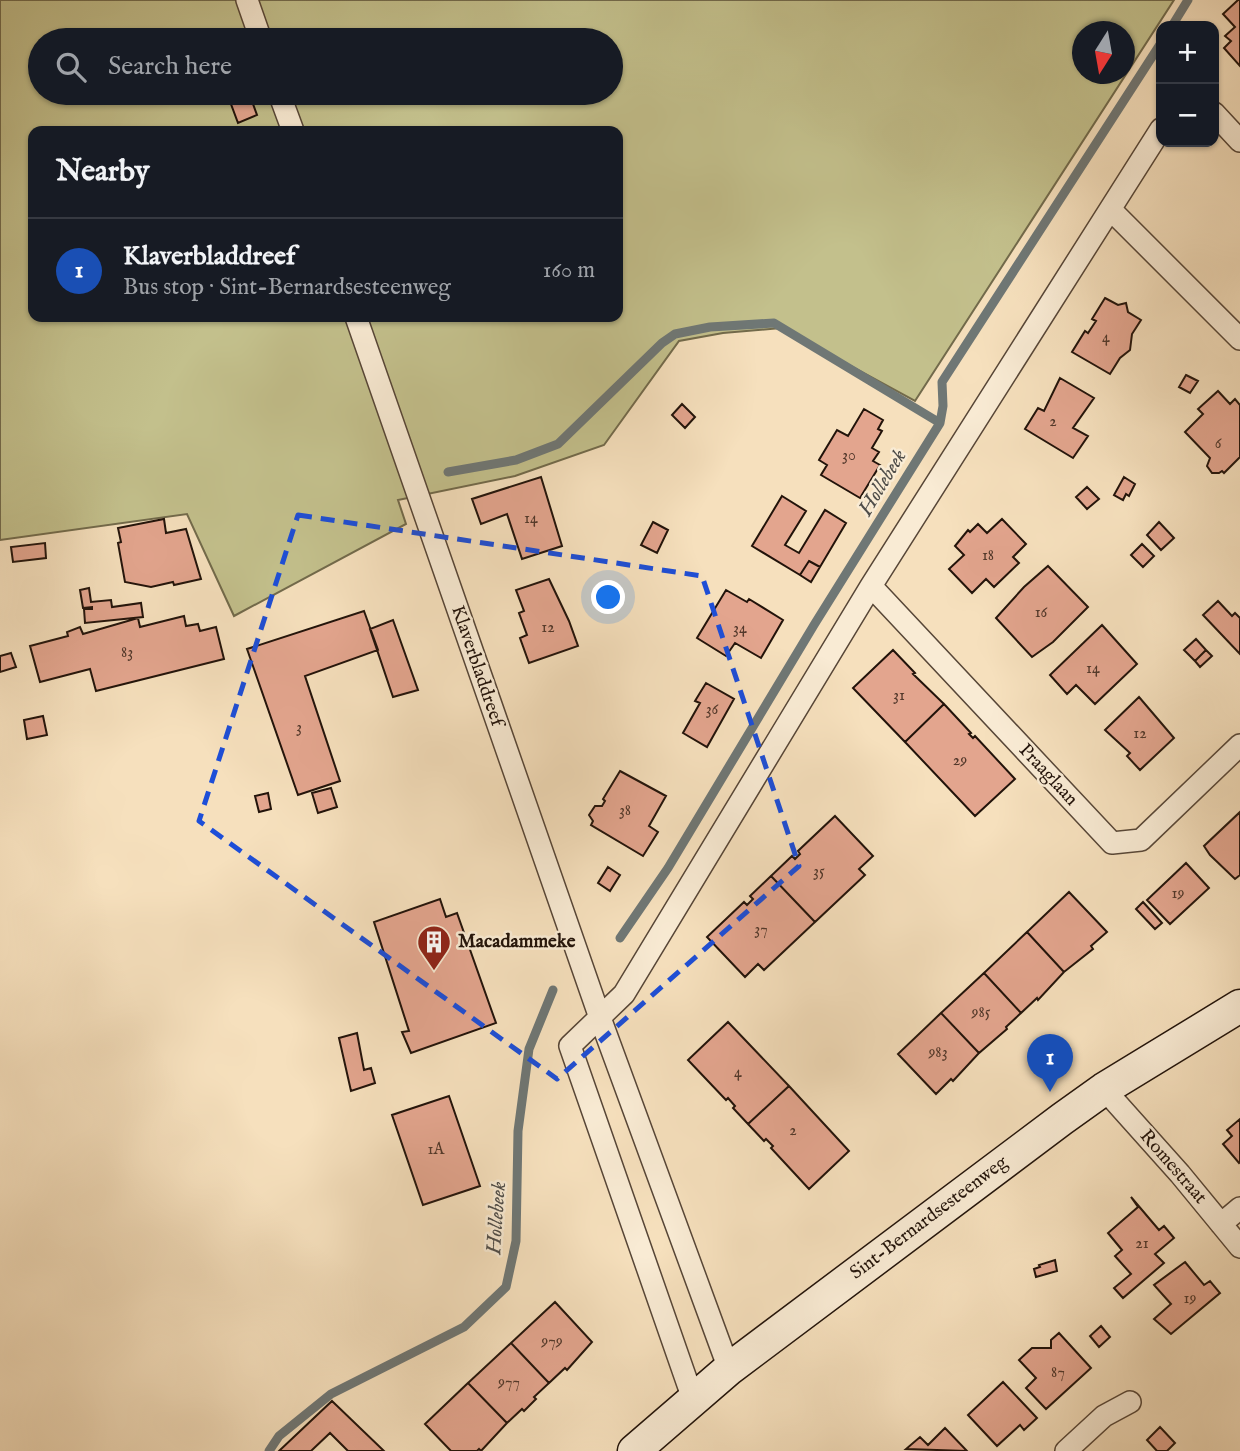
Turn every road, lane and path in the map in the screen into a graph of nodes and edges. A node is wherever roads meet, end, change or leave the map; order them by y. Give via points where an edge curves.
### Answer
1 (247, 0) edge
2 (257, 28) edge
3 (283, 105) edge
4 (1219, 118) edge
5 (290, 126) edge
6 (1156, 137) edge
7 (1240, 141) edge
8 (1111, 210) junction
9 (358, 322) edge
10 (1240, 339) edge
11 (871, 586) junction
12 (1240, 745) edge
13 (1240, 1006) edge
14 (599, 1015) junction
15 (1104, 1089) junction
16 (1240, 1208) edge
17 (1221, 1224) junction
18 (1240, 1247) edge
19 (729, 1369) junction
20 (693, 1399) junction
21 (1130, 1402) dead end
22 (634, 1451) edge
23 (1066, 1451) edge

1 - 2 street
3 - 5 street
4 - 7 street
6 - 8 street
8 - 10 street
8 - 11 street
9 - 14 street, Klaverbladdreef
11 - 12 street, Praaglaan via 1112,843 1141,840
11 - 14 street via 624,994
13 - 15 main road, Sint-Bernardsesteenweg
14 - 19 street, Klaverbladdreef
14 - 20 street via 570,1045
15 - 17 street, Romestraat
15 - 19 main road, Sint-Bernardsesteenweg
16 - 17 street
17 - 18 street, Romestraat
19 - 20 main road, Sint-Bernardsesteenweg
20 - 22 main road, Sint-Bernardsesteenweg
21 - 23 street via 1104,1416

